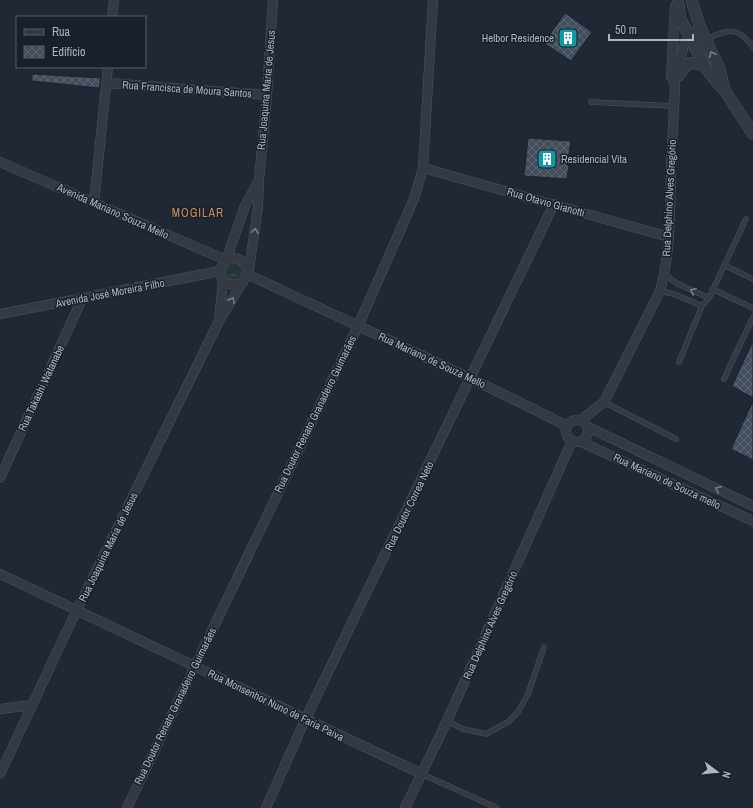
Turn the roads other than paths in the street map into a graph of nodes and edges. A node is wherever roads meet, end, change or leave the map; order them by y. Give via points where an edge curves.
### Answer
1 (114, 0) edge
2 (274, 0) edge
3 (433, 0) edge
4 (677, 0) edge
5 (693, 1) edge
6 (112, 16) edge
7 (700, 27) junction
8 (689, 36) junction
9 (705, 40) junction
10 (753, 47) edge
11 (704, 65) junction
12 (108, 68) edge
13 (677, 80) junction
14 (107, 83) junction
15 (725, 91) junction
16 (267, 95) junction
17 (591, 102) dead end
18 (674, 106) junction
19 (753, 134) edge
20 (0, 162) edge
21 (422, 168) junction
22 (259, 180) junction
23 (94, 202) junction
24 (554, 204) junction
25 (746, 219) dead end
26 (669, 237) junction
27 (226, 260) junction
28 (724, 265) junction
29 (664, 274) junction
30 (246, 275) junction
31 (222, 276) junction
32 (753, 279) edge
33 (712, 289) junction
34 (660, 291) junction
35 (709, 298) junction
36 (82, 299) junction
37 (702, 306) junction
38 (753, 308) edge
39 (0, 314) edge
40 (753, 317) edge
41 (219, 321) junction
42 (358, 326) junction
43 (679, 362) dead end
44 (471, 378) junction
45 (724, 379) dead end
46 (604, 402) junction
47 (581, 420) junction
48 (567, 426) junction
49 (588, 427) junction
50 (676, 439) dead end
51 (577, 441) junction
52 (0, 478) edge
53 (753, 506) edge
54 (753, 521) edge
55 (0, 574) edge
56 (77, 610) junction
57 (544, 647) dead end
58 (194, 666) junction
59 (32, 705) junction
60 (0, 710) edge
61 (306, 720) junction
62 (447, 721) junction
63 (0, 774) edge
64 (422, 774) junction
65 (126, 808) edge
66 (266, 808) edge
67 (405, 808) edge
68 (497, 808) edge

1 - 6 street
2 - 16 street, Rua Joaquina Maria de Jesus
3 - 21 street, Rua Doutor Renato Granadeiro Guimarães
4 - 5 street via 683,4
4 - 8 street via 680,18
4 - 13 street, Rua Delphino Alves Gregório via 670,76
5 - 7 street
7 - 8 street
7 - 9 street
8 - 11 street
8 - 13 street via 683,47
9 - 10 lane via 723,32 737,31
15 -> 9 street via 720,68
11 - 13 street via 689,63
11 - 15 street
12 - 14 street
13 - 18 street, Rua Delphino Alves Gregório
14 - 16 street, Rua Francisca de Moura Santos
14 - 23 street
15 - 19 street
16 - 22 street, Rua Joaquina Maria de Jesus
17 - 18 lane
18 - 26 street, Rua Delphino Alves Gregório
20 - 23 street, Avenida Mariano Souza Mello
21 - 24 street, Rua Otavio Gianotti
21 - 42 street, Rua Doutor Renato Granadeiro Guimarães via 414,200
22 - 27 street, Rua Joaquina Maria de Jesus via 245,206
30 -> 22 street, Rua Joaquina Maria de Jesus via 258,207
23 - 27 street, Avenida Mariano Souza Mello
24 - 26 street, Rua Otavio Gianotti
24 - 44 street, Rua Doutor Correa Neto
25 - 28 lane
26 - 29 street, Rua Delphino Alves Gregório
27 - 30 street via 239,259
27 - 31 street via 223,263
28 - 32 lane
28 - 33 lane
29 - 34 street, Rua Delphino Alves Gregório
35 -> 29 lane via 678,284
30 - 31 street via 235,285 230,285
41 -> 30 street, Rua Joaquina Maria de Jesus
30 - 42 street, Rua Mariano de Souza Mello
31 - 36 street, Avenida José Moreira Filho
31 - 41 street
33 - 35 lane
33 - 38 lane
34 - 37 lane
34 - 46 street, Rua Delphino Alves Gregório
35 - 37 lane
36 - 39 street, Avenida José Moreira Filho
36 - 52 street, Rua Takashi Watanabe
37 - 43 lane
40 - 45 lane
41 - 56 street, Rua Joaquina Maria de Jesus
42 - 44 street, Rua Mariano de Souza Mello
42 - 58 street, Rua Doutor Renato Granadeiro Guimarães
44 - 48 street, Rua Mariano de Souza Mello
44 - 61 street, Rua Doutor Correa Neto
46 - 47 street, Rua Delphino Alves Gregório
46 - 50 lane
47 - 48 street via 573,420
47 - 49 street
48 - 51 street via 569,438
49 - 51 street via 587,436
53 -> 49 street, Rua Mariano de Souza mello
51 - 54 street, Rua Mariano de Souza mello
51 - 62 street, Rua Delphino Alves Gregório
55 - 56 street, Rua Monsenhor Nuno de Faria Paiva
56 - 58 street, Rua Monsenhor Nuno de Faria Paiva
56 - 59 street, Rua Joaquina Maria de Jesus
57 - 62 lane via 528,694 518,712 508,722 486,734 463,729
58 - 61 street, Rua Monsenhor Nuno de Faria Paiva
58 - 65 street, Rua Doutor Renato Granadeiro Guimarães
59 - 60 street
59 - 63 street, Rua Joaquina Maria de Jesus
61 - 64 street, Rua Monsenhor Nuno de Faria Paiva
61 - 66 street, Rua Doutor Correa Neto
62 - 64 street, Rua Delphino Alves Gregório
64 - 67 street, Rua Delphino Alves Gregório
64 - 68 lane

